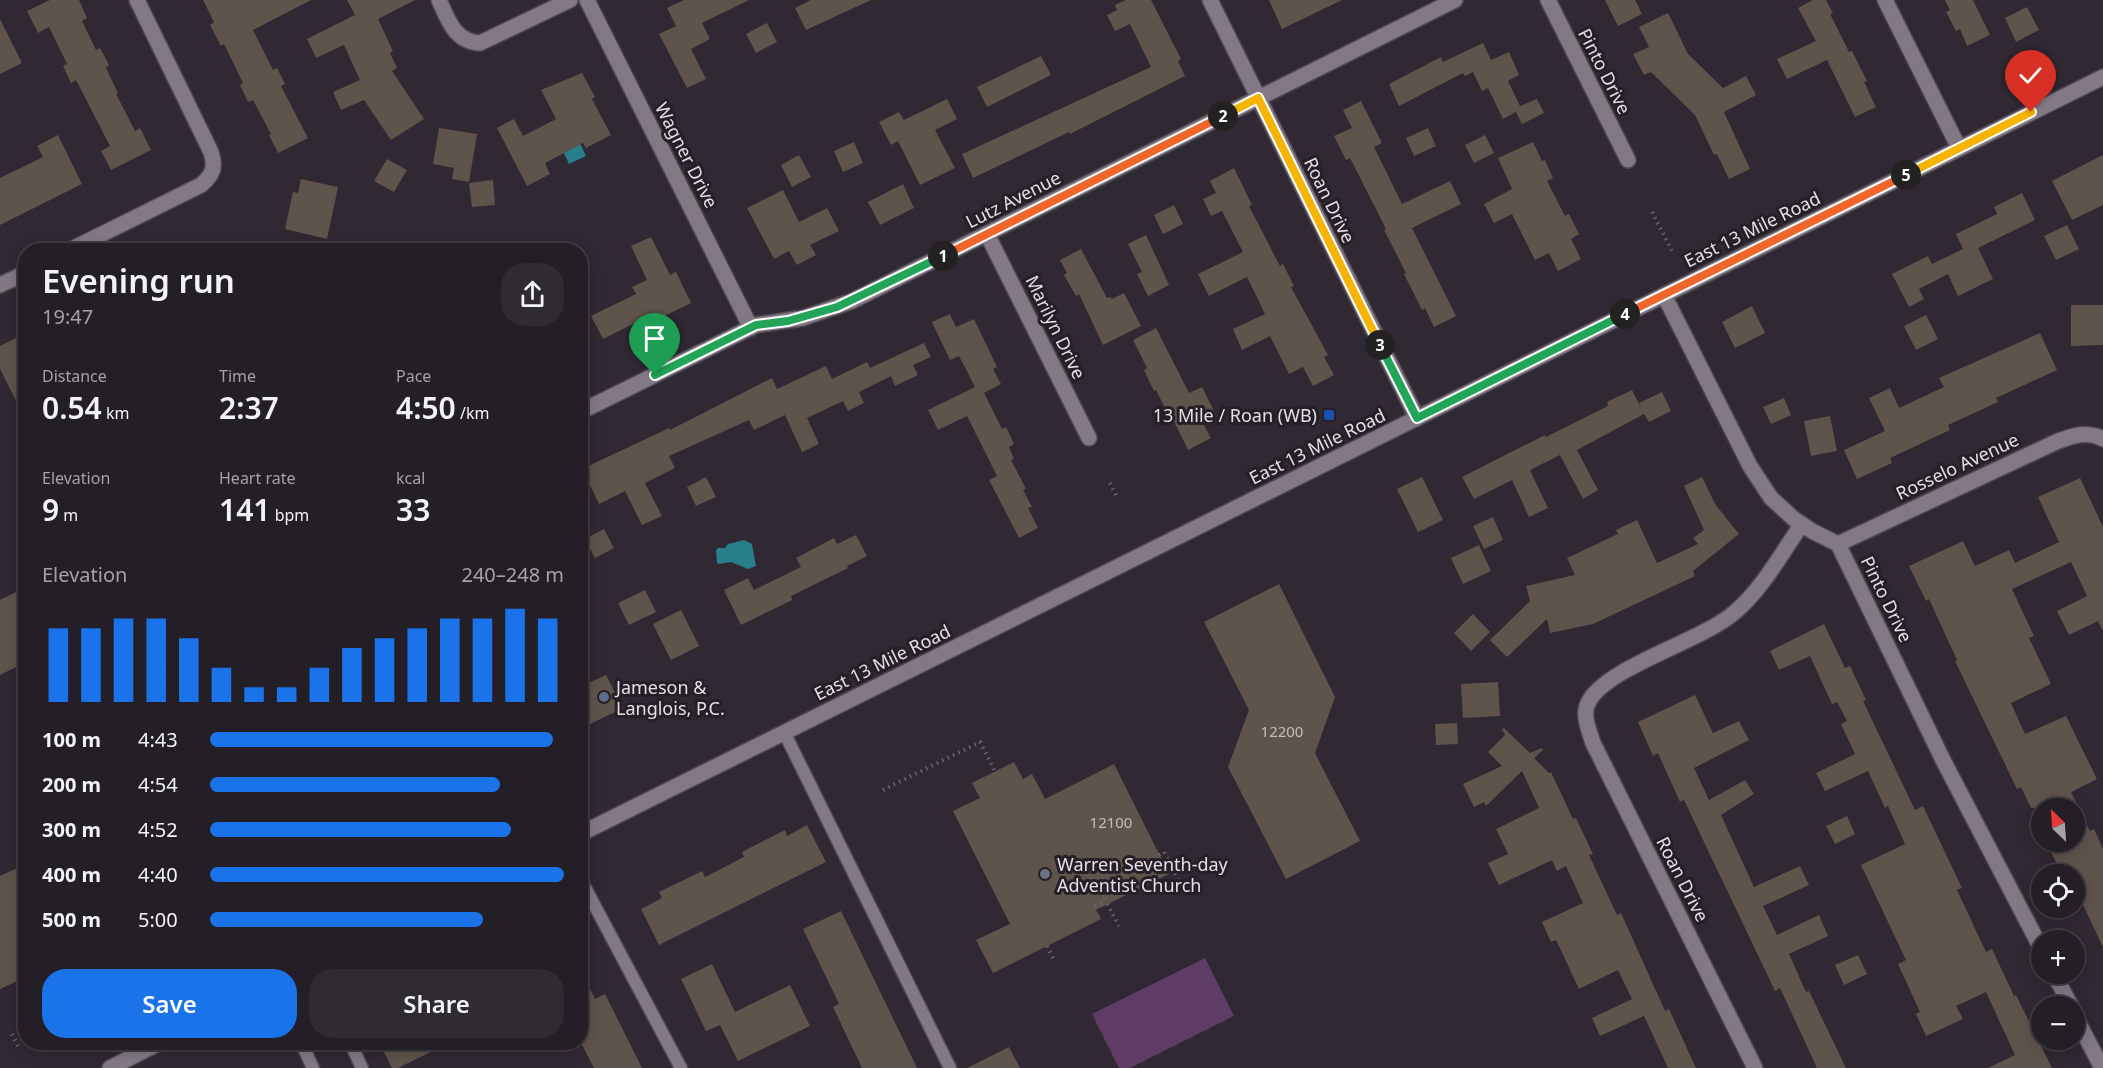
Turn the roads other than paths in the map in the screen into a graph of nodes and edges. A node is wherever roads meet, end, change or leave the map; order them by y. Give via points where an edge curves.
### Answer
1 (137, 0) edge
2 (439, 0) edge
3 (570, 0) edge
4 (587, 0) edge
5 (1210, 0) edge
6 (1455, 0) edge
7 (1548, 0) edge
8 (1885, 0) edge
9 (2103, 76) edge
10 (1258, 98) junction
11 (1959, 148) junction
12 (1628, 160) dead end
13 (987, 234) junction
14 (84, 243) edge
15 (18, 277) edge
16 (0, 285) edge
17 (1664, 295) junction
18 (751, 328) junction
19 (588, 408) edge
20 (1417, 418) junction
21 (2099, 437) edge
22 (1089, 438) dead end
23 (1802, 524) junction
24 (1839, 544) junction
25 (784, 732) junction
26 (588, 830) edge
27 (588, 893) edge
28 (2032, 930) edge
29 (2085, 1035) edge
30 (151, 1050) edge
31 (305, 1050) edge
32 (354, 1050) edge
33 (134, 1063) edge
34 (110, 1068) edge
35 (313, 1068) edge
36 (362, 1068) edge
37 (681, 1068) edge
38 (950, 1068) edge
39 (1755, 1068) edge
40 (2102, 1068) edge

1 - 14 street via 211,152 214,170 201,185
2 - 3 street via 453,30 472,43 488,41
4 - 18 street, Wagner Drive
5 - 10 street, Roan Drive
6 - 10 street, Lutz Avenue
7 - 12 street, Pinto Drive
8 - 11 street
9 - 11 street, East 13 Mile Road
10 - 13 street, Lutz Avenue
10 - 20 street, Roan Drive
11 - 17 street, East 13 Mile Road
13 - 18 street, Lutz Avenue via 837,307
13 - 22 street, Marilyn Drive
15 - 16 street
17 - 20 street, East 13 Mile Road
17 - 23 street, Pinto Drive via 1750,466 1771,498
18 - 19 street, Lutz Avenue
20 - 25 street, East 13 Mile Road
21 - 24 street, Rosselo Avenue via 2084,434 2056,442
23 - 24 street, Pinto Drive
23 - 39 street, Roan Drive via 1757,590 1736,612 1691,640 1609,679 1587,704 1586,721 1593,743
24 - 28 street, Pinto Drive via 1938,750
25 - 26 street, East 13 Mile Road
25 - 38 lane
27 - 37 lane
29 - 40 street
30 - 33 street
31 - 35 lane
32 - 36 lane
33 - 34 street

